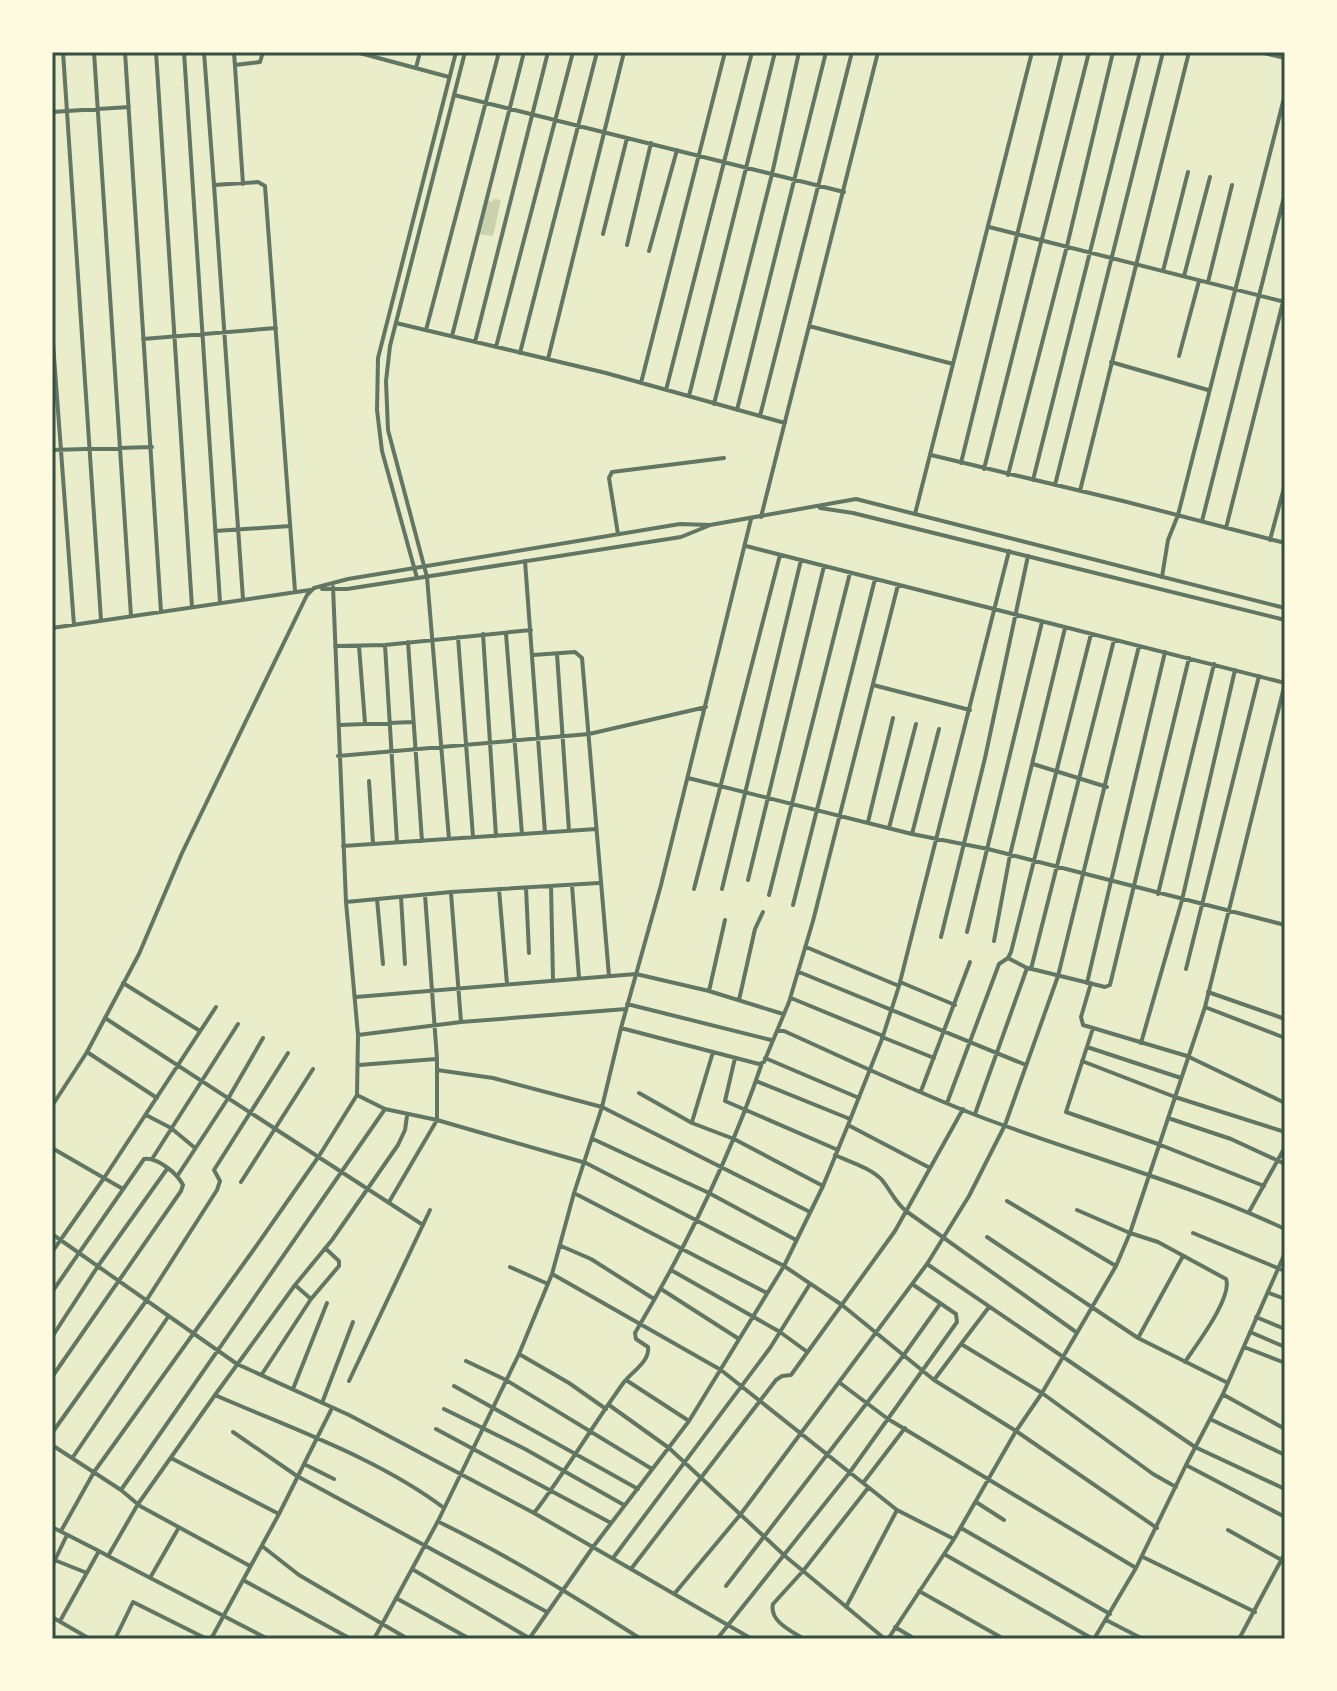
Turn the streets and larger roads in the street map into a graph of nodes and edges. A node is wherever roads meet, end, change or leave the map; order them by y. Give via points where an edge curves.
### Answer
1 (63, 52) edge
2 (94, 52) edge
3 (125, 52) edge
4 (156, 52) edge
5 (184, 52) edge
6 (204, 52) edge
7 (234, 52) edge
8 (263, 52) edge
9 (356, 52) edge
10 (420, 52) edge
11 (456, 52) edge
12 (465, 52) edge
13 (499, 52) edge
14 (524, 52) edge
15 (548, 52) edge
16 (573, 52) edge
17 (597, 52) edge
18 (624, 52) edge
19 (725, 52) edge
20 (752, 52) edge
21 (775, 52) edge
22 (799, 52) edge
23 (826, 52) edge
24 (852, 52) edge
25 (878, 52) edge
26 (1032, 52) edge
27 (1062, 52) edge
28 (1089, 52) edge
29 (1113, 52) edge
30 (1140, 52) edge
31 (1163, 52) edge
32 (1189, 52) edge
33 (1260, 52) edge
34 (1285, 58) edge
35 (235, 65) junction
36 (416, 68) junction
37 (449, 77) junction
38 (1285, 94) edge
39 (454, 95) junction
40 (486, 102) junction
41 (129, 107) junction
42 (97, 109) junction
43 (511, 109) junction
44 (66, 111) junction
45 (52, 112) edge
46 (533, 114) junction
47 (555, 120) junction
48 (579, 126) junction
49 (604, 132) junction
50 (627, 138) junction
51 (651, 143) junction
52 (677, 150) junction
53 (699, 155) junction
54 (726, 162) junction
55 (748, 168) junction
56 (1188, 172) dead end
57 (772, 174) junction
58 (1210, 177) dead end
59 (794, 179) junction
60 (243, 184) junction
61 (214, 185) junction
62 (819, 185) junction
63 (1232, 185) dead end
64 (844, 192) junction
65 (1285, 193) edge
66 (989, 227) junction
67 (603, 234) dead end
68 (1019, 234) junction
69 (1043, 241) junction
70 (627, 245) dead end
71 (1067, 246) junction
72 (649, 251) dead end
73 (1090, 252) junction
74 (1112, 258) junction
75 (1138, 264) junction
76 (1163, 271) junction
77 (1184, 276) junction
78 (1199, 280) junction
79 (1208, 282) junction
80 (1235, 289) junction
81 (1285, 294) edge
82 (1260, 295) junction
83 (1284, 301) edge
84 (396, 323) junction
85 (809, 326) junction
86 (276, 328) junction
87 (52, 330) edge
88 (426, 330) junction
89 (225, 332) junction
90 (203, 334) junction
91 (175, 336) junction
92 (452, 336) junction
93 (142, 339) junction
94 (475, 342) junction
95 (496, 347) junction
96 (520, 353) junction
97 (1179, 356) dead end
98 (548, 359) junction
99 (1111, 362) junction
100 (953, 364) junction
101 (641, 383) junction
102 (666, 390) junction
103 (1208, 390) junction
104 (689, 396) junction
105 (714, 404) junction
106 (737, 410) junction
107 (760, 416) junction
108 (785, 423) junction
109 (152, 447) junction
110 (89, 448) junction
111 (120, 448) junction
112 (52, 450) edge
113 (60, 450) junction
114 (931, 455) junction
115 (724, 458) dead end
116 (961, 463) junction
117 (984, 469) junction
118 (1008, 475) junction
119 (1033, 480) junction
120 (1285, 484) edge
121 (1055, 485) junction
122 (1080, 491) junction
123 (818, 508) junction
124 (915, 514) junction
125 (1178, 515) junction
126 (761, 517) junction
127 (751, 519) junction
128 (1202, 521) junction
129 (710, 525) junction
130 (290, 526) junction
131 (1226, 528) junction
132 (239, 530) junction
133 (215, 531) junction
134 (618, 534) junction
135 (1270, 540) junction
136 (1285, 543) edge
137 (746, 546) junction
138 (1009, 551) junction
139 (780, 555) junction
140 (1028, 556) junction
141 (801, 560) junction
142 (525, 561) junction
143 (425, 566) junction
144 (824, 566) junction
145 (414, 568) junction
146 (850, 573) junction
147 (427, 577) junction
148 (1162, 577) junction
149 (417, 578) junction
150 (875, 579) junction
151 (898, 585) junction
152 (333, 586) junction
153 (312, 589) junction
154 (295, 591) junction
155 (243, 599) junction
156 (220, 602) junction
157 (192, 607) junction
158 (1285, 608) edge
159 (996, 610) junction
160 (161, 612) junction
161 (1017, 615) junction
162 (131, 616) junction
163 (101, 620) junction
164 (1285, 620) edge
165 (1042, 622) junction
166 (74, 625) junction
167 (52, 628) edge
168 (1065, 628) junction
169 (531, 630) junction
170 (483, 634) junction
171 (506, 634) junction
172 (1091, 634) junction
173 (458, 637) junction
174 (433, 640) junction
175 (1114, 640) junction
176 (408, 642) junction
177 (359, 645) junction
178 (385, 645) junction
179 (335, 646) junction
180 (1139, 646) junction
181 (1165, 652) junction
182 (557, 654) junction
183 (533, 655) junction
184 (1189, 658) junction
185 (1214, 664) junction
186 (1235, 670) junction
187 (1259, 676) junction
188 (1285, 683) edge
189 (873, 685) junction
190 (706, 707) junction
191 (970, 710) junction
192 (893, 718) dead end
193 (413, 722) junction
194 (365, 723) junction
195 (390, 723) junction
196 (916, 724) dead end
197 (339, 725) junction
198 (939, 729) dead end
199 (589, 734) junction
200 (562, 736) junction
201 (537, 738) junction
202 (516, 740) junction
203 (490, 742) junction
204 (465, 745) junction
205 (443, 747) junction
206 (415, 749) junction
207 (392, 751) junction
208 (338, 756) junction
209 (1033, 764) junction
210 (1056, 772) junction
211 (688, 778) junction
212 (1079, 779) junction
213 (369, 781) dead end
214 (720, 786) junction
215 (1107, 787) junction
216 (745, 792) junction
217 (767, 798) junction
218 (790, 803) junction
219 (815, 810) junction
220 (839, 816) junction
221 (868, 822) junction
222 (889, 828) junction
223 (596, 829) junction
224 (569, 831) junction
225 (545, 833) junction
226 (522, 834) junction
227 (912, 834) junction
228 (496, 836) junction
229 (473, 837) junction
230 (938, 837) junction
231 (449, 839) junction
232 (422, 841) junction
233 (397, 842) junction
234 (962, 843) junction
235 (373, 844) junction
236 (343, 846) junction
237 (988, 849) junction
238 (1010, 855) junction
239 (1034, 862) junction
240 (1055, 867) junction
241 (1083, 873) junction
242 (748, 880) dead end
243 (1111, 882) junction
244 (599, 883) junction
245 (572, 885) junction
246 (551, 886) junction
247 (526, 888) junction
248 (1134, 888) junction
249 (499, 889) junction
250 (694, 889) dead end
251 (722, 889) dead end
252 (451, 892) junction
253 (1158, 894) junction
254 (425, 895) junction
255 (769, 895) dead end
256 (401, 897) junction
257 (377, 899) junction
258 (1182, 900) junction
259 (346, 902) junction
260 (793, 905) dead end
261 (1202, 905) junction
262 (763, 912) dead end
263 (1229, 912) junction
264 (725, 920) dead end
265 (1285, 925) edge
266 (967, 932) dead end
267 (941, 937) dead end
268 (994, 941) dead end
269 (806, 947) junction
270 (529, 953) dead end
271 (1008, 958) junction
272 (970, 962) dead end
273 (383, 964) dead end
274 (405, 964) dead end
275 (1029, 969) junction
276 (1186, 969) dead end
277 (799, 972) junction
278 (636, 974) junction
279 (609, 976) junction
280 (1058, 976) junction
281 (579, 978) junction
282 (553, 981) junction
283 (123, 983) junction
284 (1089, 983) junction
285 (507, 984) junction
286 (899, 984) junction
287 (459, 988) junction
288 (430, 989) junction
289 (709, 991) junction
290 (1208, 992) junction
291 (355, 997) junction
292 (791, 998) junction
293 (739, 1000) junction
294 (955, 1005) junction
295 (216, 1007) dead end
296 (627, 1007) junction
297 (1205, 1007) junction
298 (892, 1008) junction
299 (783, 1014) junction
300 (105, 1018) junction
301 (1285, 1019) edge
302 (461, 1022) junction
303 (238, 1024) dead end
304 (434, 1026) junction
305 (621, 1028) junction
306 (1093, 1028) junction
307 (200, 1031) junction
308 (777, 1031) junction
309 (945, 1033) junction
310 (358, 1035) junction
311 (883, 1036) junction
312 (263, 1038) dead end
313 (1285, 1038) edge
314 (771, 1040) junction
315 (971, 1043) junction
316 (1141, 1043) junction
317 (1087, 1047) junction
318 (87, 1052) junction
319 (713, 1052) junction
320 (288, 1053) dead end
321 (998, 1055) junction
322 (1187, 1056) junction
323 (735, 1058) junction
324 (934, 1058) junction
325 (437, 1059) junction
326 (763, 1061) junction
327 (1082, 1061) junction
328 (359, 1065) junction
329 (178, 1066) junction
330 (1027, 1066) junction
331 (313, 1069) dead end
332 (437, 1070) junction
333 (870, 1070) junction
334 (1181, 1078) junction
335 (203, 1081) junction
336 (756, 1081) junction
337 (921, 1091) junction
338 (639, 1093) dead end
339 (357, 1095) junction
340 (229, 1097) junction
341 (1175, 1097) junction
342 (157, 1098) junction
343 (859, 1098) junction
344 (947, 1103) junction
345 (1285, 1103) edge
346 (52, 1106) edge
347 (602, 1107) junction
348 (385, 1109) junction
349 (746, 1109) junction
350 (963, 1109) junction
351 (250, 1112) junction
352 (975, 1114) junction
353 (146, 1115) junction
354 (407, 1115) junction
355 (1168, 1118) junction
356 (850, 1119) junction
357 (437, 1120) junction
358 (692, 1123) junction
359 (848, 1125) junction
360 (1005, 1125) junction
361 (171, 1128) junction
362 (275, 1128) junction
363 (1285, 1132) edge
364 (593, 1139) junction
365 (734, 1139) junction
366 (1158, 1144) junction
367 (1285, 1147) edge
368 (52, 1148) edge
369 (195, 1148) junction
370 (837, 1152) junction
371 (319, 1156) junction
372 (152, 1159) junction
373 (1278, 1161) junction
374 (586, 1163) junction
375 (1285, 1164) edge
376 (721, 1168) junction
377 (930, 1168) junction
378 (167, 1169) junction
379 (342, 1172) junction
380 (1147, 1174) junction
381 (177, 1175) junction
382 (104, 1178) junction
383 (241, 1182) dead end
384 (823, 1186) junction
385 (1264, 1186) junction
386 (368, 1188) junction
387 (123, 1189) junction
388 (574, 1193) junction
389 (709, 1193) junction
390 (1007, 1201) dead end
391 (389, 1202) junction
392 (430, 1210) dead end
393 (1077, 1210) dead end
394 (906, 1211) junction
395 (810, 1212) junction
396 (1249, 1212) junction
397 (697, 1220) junction
398 (423, 1225) junction
399 (1285, 1229) edge
400 (1130, 1233) junction
401 (1193, 1233) dead end
402 (52, 1234) edge
403 (944, 1237) junction
404 (987, 1237) dead end
405 (61, 1240) junction
406 (796, 1240) junction
407 (561, 1246) junction
408 (325, 1248) junction
409 (684, 1249) junction
410 (52, 1252) edge
411 (78, 1253) junction
412 (1285, 1253) edge
413 (1183, 1256) junction
414 (927, 1264) junction
415 (98, 1266) junction
416 (784, 1266) junction
417 (1116, 1266) junction
418 (510, 1267) dead end
419 (1278, 1268) junction
420 (671, 1270) junction
421 (1285, 1271) edge
422 (552, 1274) junction
423 (117, 1281) junction
424 (549, 1284) junction
425 (810, 1284) junction
426 (912, 1284) junction
427 (295, 1285) junction
428 (661, 1289) junction
429 (52, 1292) edge
430 (1268, 1292) junction
431 (767, 1293) junction
432 (311, 1299) junction
433 (654, 1299) junction
434 (1285, 1299) edge
435 (146, 1301) junction
436 (327, 1303) dead end
437 (940, 1304) junction
438 (842, 1305) junction
439 (990, 1307) junction
440 (1092, 1307) junction
441 (168, 1316) junction
442 (753, 1317) junction
443 (1256, 1317) junction
444 (353, 1322) dead end
445 (641, 1323) junction
446 (1285, 1329) edge
447 (780, 1332) junction
448 (1250, 1332) junction
449 (1077, 1333) junction
450 (194, 1334) junction
451 (876, 1335) junction
452 (52, 1337) edge
453 (1138, 1338) junction
454 (739, 1339) junction
455 (961, 1344) junction
456 (1244, 1347) junction
457 (1285, 1347) edge
458 (218, 1350) junction
459 (807, 1351) junction
460 (519, 1354) junction
461 (903, 1356) junction
462 (1063, 1357) junction
463 (466, 1361) dead end
464 (1185, 1362) junction
465 (1285, 1363) edge
466 (237, 1364) junction
467 (721, 1370) junction
468 (923, 1371) junction
469 (261, 1375) junction
470 (52, 1377) edge
471 (506, 1380) junction
472 (626, 1380) junction
473 (934, 1380) junction
474 (349, 1381) dead end
475 (839, 1383) junction
476 (1228, 1383) junction
477 (454, 1386) dead end
478 (741, 1386) junction
479 (293, 1389) junction
480 (1042, 1393) junction
481 (1223, 1394) junction
482 (215, 1395) junction
483 (760, 1402) junction
484 (322, 1403) junction
485 (868, 1403) junction
486 (493, 1407) junction
487 (607, 1407) junction
488 (332, 1408) junction
489 (444, 1409) dead end
490 (888, 1419) junction
491 (1210, 1419) junction
492 (689, 1421) junction
493 (483, 1427) junction
494 (905, 1428) junction
495 (436, 1429) dead end
496 (1285, 1429) edge
497 (589, 1430) junction
498 (1016, 1431) junction
499 (233, 1432) dead end
500 (52, 1433) edge
501 (800, 1434) junction
502 (317, 1440) junction
503 (52, 1445) edge
504 (1195, 1447) junction
505 (472, 1448) junction
506 (669, 1448) junction
507 (574, 1454) junction
508 (828, 1455) junction
509 (1285, 1455) edge
510 (73, 1457) junction
511 (171, 1458) junction
512 (684, 1462) junction
513 (304, 1464) junction
514 (1186, 1465) junction
515 (652, 1469) junction
516 (564, 1470) junction
517 (94, 1472) junction
518 (850, 1472) junction
519 (459, 1475) junction
520 (297, 1476) junction
521 (702, 1476) junction
522 (334, 1479) dead end
523 (990, 1479) junction
524 (863, 1483) junction
525 (1176, 1487) junction
526 (869, 1488) junction
527 (638, 1489) junction
528 (1285, 1489) edge
529 (121, 1490) junction
530 (551, 1491) junction
531 (976, 1502) junction
532 (138, 1504) junction
533 (624, 1505) junction
534 (444, 1508) junction
535 (897, 1510) junction
536 (534, 1513) junction
537 (279, 1514) junction
538 (740, 1515) junction
539 (1285, 1517) edge
540 (1004, 1520) dead end
541 (438, 1521) junction
542 (611, 1523) junction
543 (52, 1527) edge
544 (961, 1528) junction
545 (1157, 1528) junction
546 (178, 1529) junction
547 (1228, 1530) dead end
548 (61, 1531) junction
549 (67, 1535) junction
550 (764, 1537) junction
551 (954, 1539) junction
552 (425, 1544) junction
553 (261, 1546) junction
554 (593, 1547) junction
555 (99, 1551) junction
556 (1285, 1553) edge
557 (944, 1554) junction
558 (108, 1556) junction
559 (785, 1556) junction
560 (1142, 1556) junction
561 (613, 1558) junction
562 (1283, 1561) edge
563 (53, 1562) edge
564 (250, 1566) junction
565 (1136, 1568) junction
566 (412, 1569) junction
567 (631, 1569) junction
568 (803, 1571) junction
569 (87, 1573) junction
570 (150, 1578) junction
571 (243, 1580) junction
572 (726, 1586) dead end
573 (563, 1589) junction
574 (919, 1591) junction
575 (675, 1593) junction
576 (396, 1598) junction
577 (846, 1607) junction
578 (547, 1612) junction
579 (1255, 1612) junction
580 (1110, 1614) junction
581 (225, 1615) junction
582 (52, 1617) edge
583 (1106, 1620) junction
584 (60, 1621) junction
585 (728, 1623) junction
586 (382, 1624) junction
587 (895, 1627) junction
588 (90, 1639) edge
589 (115, 1639) edge
590 (209, 1639) edge
591 (268, 1639) edge
592 (351, 1639) edge
593 (374, 1639) edge
594 (408, 1639) edge
595 (470, 1639) edge
596 (530, 1639) edge
597 (641, 1639) edge
598 (717, 1639) edge
599 (752, 1639) edge
600 (804, 1639) edge
601 (886, 1639) edge
602 (915, 1639) edge
603 (1004, 1639) edge
604 (1093, 1639) edge
605 (1143, 1639) edge
606 (1239, 1639) edge

1 - 44 street
2 - 42 street
3 - 41 street
4 - 91 street
5 - 90 street
6 - 61 street
7 - 35 street
8 - 35 street via 260,62
9 - 36 street
10 - 36 street
11 - 37 street
12 - 39 street
13 - 40 street
14 - 43 street
15 - 46 street
16 - 47 street
17 - 48 street
18 - 49 street
19 - 53 street
20 - 54 street
21 - 55 street
22 - 57 street
23 - 59 street
24 - 62 street
25 - 64 street
26 - 66 street
27 - 68 street
28 - 69 street
29 - 71 street
30 - 73 street
31 - 74 street
32 - 75 street
33 - 34 street
35 - 60 street
36 - 37 street
37 - 145 street via 378,358 382,451
38 - 80 street
39 - 40 street
39 - 84 street
40 - 43 street
40 - 88 street
41 - 42 street
41 - 93 street
42 - 44 street
42 - 111 street
43 - 46 street
43 - 92 street
44 - 45 street
44 - 110 street
46 - 47 street
46 - 94 street
47 - 48 street
47 - 95 street
48 - 49 street
48 - 96 street
49 - 50 street
49 - 98 street
50 - 51 street
50 - 67 street
51 - 52 street
51 - 70 street
52 - 53 street
52 - 72 street
53 - 54 street
53 - 101 street
54 - 55 street
54 - 102 street
55 - 57 street
55 - 104 street
56 - 76 street
57 - 59 street
57 - 105 street
58 - 77 street
59 - 62 street
59 - 106 street
60 - 61 street
60 - 86 street via 265,186
61 - 89 street
62 - 64 street
62 - 107 street
63 - 79 street
64 - 85 street
65 - 82 street
66 - 68 street
66 - 100 street
68 - 69 street
68 - 116 street
69 - 71 street
69 - 117 street
71 - 73 street
71 - 118 street
73 - 74 street
73 - 119 street
74 - 75 street
74 - 121 street
75 - 76 street
75 - 99 street
76 - 77 street
77 - 78 street
78 - 79 street
78 - 97 street
79 - 80 street
80 - 82 street
80 - 103 street
81 - 83 street
82 - 83 street
82 - 128 street
83 - 131 street
84 - 88 street
84 - 143 street via 386,381 388,430
85 - 100 street
85 - 108 street
86 - 89 street
86 - 130 street
87 - 113 street
88 - 92 street
89 - 90 street
89 - 132 street
90 - 91 street
90 - 133 street
91 - 93 street
91 - 157 street
92 - 94 street
93 - 109 street
94 - 95 street
95 - 96 street
96 - 98 street
98 - 101 street
99 - 103 street
99 - 122 street
100 - 114 street
101 - 102 street
102 - 104 street
103 - 125 street
104 - 105 street
105 - 106 street
106 - 107 street
107 - 108 street
108 - 126 street
109 - 111 street
109 - 160 street
110 - 111 street
110 - 113 street
110 - 163 street
111 - 162 street
112 - 113 street
113 - 166 street
114 - 116 street
114 - 124 street
115 - 134 street via 612,472
116 - 117 street
117 - 118 street
118 - 119 street
119 - 121 street
120 - 135 street
121 - 122 street
122 - 125 street
123 - 124 street via 856,499
123 - 126 street
123 - 138 street
124 - 148 street
125 - 128 street
125 - 148 street
126 - 127 street
127 - 129 street
127 - 137 street
128 - 131 street
129 - 134 street
129 - 142 street via 681,537
130 - 132 street
130 - 154 street
131 - 135 street
132 - 133 street
132 - 155 street
133 - 156 street
134 - 143 street
135 - 136 street
137 - 139 street
137 - 190 street
138 - 140 street
138 - 159 street
139 - 141 street
139 - 214 street
140 - 161 street
140 - 164 street
141 - 144 street
141 - 216 street
142 - 147 street
142 - 169 street
143 - 145 street
143 - 147 street
144 - 146 street
144 - 217 street
145 - 149 street
145 - 152 street
146 - 150 street
146 - 218 street
147 - 149 street
147 - 174 street
148 - 158 street
149 - 152 street via 347,589
150 - 151 street
150 - 219 street
151 - 159 street
151 - 189 street
152 - 153 street
152 - 179 street
153 - 154 street
153 - 283 street
154 - 155 street
155 - 156 street
156 - 157 street
157 - 160 street
159 - 161 street
159 - 191 street
160 - 162 street
161 - 165 street
161 - 234 street
162 - 163 street
163 - 166 street
165 - 168 street
165 - 237 street
166 - 167 street
168 - 172 street
168 - 209 street
169 - 171 street
169 - 183 street
170 - 171 street
170 - 173 street
170 - 203 street
171 - 202 street
172 - 175 street
172 - 210 street
173 - 174 street
173 - 204 street
174 - 176 street
174 - 205 street
175 - 180 street
175 - 212 street
176 - 178 street
176 - 193 street
177 - 178 street
177 - 179 street
177 - 194 street
178 - 195 street
179 - 197 street
180 - 181 street
180 - 215 street
181 - 184 street
181 - 243 street
182 - 183 street
182 - 199 street via 575,652 582,658
182 - 200 street
183 - 201 street
184 - 185 street
184 - 248 street
185 - 186 street
185 - 253 street
186 - 187 street
186 - 258 street
187 - 188 street
187 - 261 street
188 - 263 street
189 - 191 street
189 - 220 street
190 - 199 street
190 - 211 street
191 - 230 street
192 - 221 street
193 - 195 street
193 - 206 street
194 - 195 street
194 - 197 street
195 - 207 street
196 - 222 street
197 - 208 street
198 - 227 street
199 - 200 street
199 - 223 street
200 - 201 street
200 - 224 street
201 - 202 street
201 - 225 street
202 - 203 street
202 - 226 street
203 - 204 street
203 - 228 street
204 - 205 street
204 - 229 street
205 - 206 street
205 - 231 street
206 - 207 street
206 - 232 street
207 - 208 street
207 - 233 street
208 - 236 street
209 - 210 street
209 - 238 street
210 - 212 street
210 - 239 street
211 - 214 street
211 - 278 street
212 - 215 street
212 - 240 street
213 - 235 street
214 - 216 street
214 - 250 street
215 - 241 street
216 - 217 street
216 - 251 street
217 - 218 street
217 - 242 street
218 - 219 street
218 - 255 street
219 - 220 street
219 - 260 street
220 - 221 street
220 - 269 street
221 - 222 street
222 - 227 street
223 - 224 street
223 - 244 street
224 - 225 street
225 - 226 street
226 - 228 street
227 - 230 street
228 - 229 street
229 - 231 street
230 - 234 street
230 - 286 street
231 - 232 street
232 - 233 street
233 - 235 street
234 - 237 street
234 - 267 street
235 - 236 street
236 - 259 street
237 - 238 street
237 - 266 street
238 - 239 street
238 - 268 street
239 - 240 street
239 - 271 street
240 - 241 street
240 - 275 street
241 - 243 street
241 - 280 street
243 - 248 street
243 - 284 street
244 - 245 street
244 - 279 street
245 - 246 street
245 - 281 street
246 - 247 street
246 - 282 street
247 - 249 street
247 - 270 street
248 - 253 street
248 - 284 street via 1110,985
249 - 252 street
249 - 285 street
252 - 254 street
252 - 287 street
253 - 258 street
254 - 256 street
254 - 288 street
256 - 257 street
256 - 274 street
257 - 259 street
257 - 273 street
258 - 261 street
258 - 316 street
259 - 291 street
261 - 263 street
261 - 276 street
262 - 293 street
263 - 265 street
263 - 290 street
264 - 289 street
269 - 277 street
269 - 286 street
271 - 275 street
271 - 315 street via 999,964
272 - 294 street
275 - 280 street
275 - 321 street
277 - 292 street
277 - 298 street
278 - 279 street
278 - 289 street
278 - 296 street
279 - 281 street
280 - 284 street
280 - 330 street
281 - 282 street
282 - 285 street
283 - 300 street
283 - 307 street
284 - 306 street via 1080,1021
285 - 287 street
286 - 294 street
286 - 298 street
287 - 288 street
287 - 302 street
288 - 291 street
288 - 304 street
289 - 293 street
290 - 297 street
290 - 301 street
291 - 310 street
292 - 299 street
292 - 311 street
293 - 299 street
294 - 309 street
295 - 307 street
296 - 302 street
296 - 305 street
296 - 314 street
297 - 313 street
297 - 322 street
298 - 309 street
298 - 311 street
299 - 308 street
300 - 318 street
300 - 329 street
302 - 304 street
303 - 335 street
304 - 310 street
304 - 325 street
305 - 319 street
305 - 347 street
306 - 316 street
306 - 317 street
307 - 329 street
308 - 314 street
308 - 333 street
309 - 315 street
309 - 324 street
310 - 328 street
311 - 324 street
311 - 333 street
312 - 340 street
314 - 326 street
315 - 321 street
315 - 344 street
316 - 322 street
317 - 327 street
317 - 334 street
318 - 342 street
318 - 346 street
319 - 323 street
319 - 358 street
320 - 351 street
321 - 330 street
321 - 352 street
322 - 334 street
322 - 345 street
323 - 326 street
323 - 349 street via 725,1101
324 - 337 street
325 - 328 street
325 - 332 street
326 - 336 street
326 - 343 street
327 - 341 street
327 - 366 street via 1066,1112
328 - 339 street
329 - 335 street
329 - 342 street
330 - 360 street
331 - 362 street
332 - 347 street via 493,1078
332 - 357 street
333 - 337 street
333 - 343 street
334 - 341 street
335 - 340 street
335 - 361 street
336 - 349 street
336 - 356 street
337 - 344 street
338 - 358 street
339 - 348 street
339 - 371 street
340 - 351 street
340 - 369 street
341 - 355 street
341 - 363 street
342 - 353 street
343 - 356 street
344 - 350 street
347 - 364 street
347 - 376 street
348 - 354 street
348 - 379 street
349 - 365 street
349 - 370 street
350 - 352 street
350 - 377 street
351 - 362 street
351 - 435 street via 213,1171 219,1179 217,1190
352 - 360 street
353 - 361 street
353 - 382 street
354 - 357 street
354 - 386 street via 398,1145
355 - 366 street
355 - 373 street
356 - 359 street
357 - 374 street
357 - 391 street
358 - 365 street
359 - 370 street
359 - 377 street
360 - 380 street
360 - 403 street
361 - 369 street
361 - 372 street
362 - 371 street
362 - 383 street
364 - 374 street
364 - 389 street
365 - 376 street
365 - 384 street
366 - 380 street
366 - 385 street
367 - 373 street
368 - 382 street
369 - 381 street
370 - 384 street
370 - 394 street via 881,1179
371 - 379 street
371 - 450 street
372 - 378 street
372 - 387 street via 144,1159
373 - 375 street
373 - 385 street
374 - 388 street
374 - 397 street
376 - 389 street
376 - 395 street
377 - 394 street
378 - 381 street
378 - 415 street
379 - 386 street
379 - 458 street
380 - 396 street
380 - 400 street
381 - 423 street via 181,1191
382 - 387 street
382 - 405 street
384 - 395 street
385 - 396 street
386 - 391 street
386 - 408 street
387 - 411 street
388 - 407 street
388 - 409 street
389 - 397 street
389 - 406 street
390 - 417 street
391 - 398 street
392 - 398 street
393 - 400 street
394 - 403 street
394 - 438 street
395 - 406 street
396 - 399 street
397 - 409 street
397 - 416 street
398 - 474 street
400 - 413 street
400 - 417 street
401 - 419 street
402 - 405 street
403 - 414 street
403 - 449 street
404 - 440 street
405 - 410 street
405 - 411 street
406 - 416 street
407 - 422 street
407 - 433 street
408 - 427 street
408 - 432 street via 339,1266
409 - 420 street
409 - 431 street
411 - 415 street
411 - 429 street
412 - 419 street
413 - 453 street
413 - 464 street via 1228,1284 1223,1302
414 - 426 street
414 - 439 street
415 - 423 street
415 - 452 street
416 - 425 street
416 - 431 street
417 - 440 street
418 - 424 street
419 - 421 street
419 - 430 street
420 - 428 street
420 - 442 street
422 - 424 street
422 - 445 street
423 - 435 street
423 - 470 street
424 - 460 street
425 - 438 street
425 - 447 street
426 - 437 street
426 - 451 street
427 - 432 street
427 - 466 street
428 - 433 street
428 - 454 street
430 - 434 street
430 - 443 street
431 - 442 street
432 - 469 street
433 - 445 street
435 - 441 street
435 - 500 street
436 - 479 street
437 - 461 street
437 - 468 street via 959,1317
438 - 451 street
438 - 459 street
439 - 455 street
439 - 462 street
440 - 449 street
440 - 453 street
441 - 450 street
441 - 510 street
442 - 447 street
442 - 454 street
443 - 446 street
443 - 448 street
444 - 484 street
445 - 467 street
445 - 472 street via 634,1337 649,1351
447 - 459 street
447 - 478 street
448 - 456 street
448 - 457 street
449 - 462 street
450 - 458 street
450 - 517 street
451 - 461 street
451 - 475 street
453 - 464 street
454 - 467 street
455 - 473 street
455 - 480 street
456 - 465 street
456 - 476 street
458 - 466 street
458 - 529 street
459 - 483 street via 791,1375 778,1377
460 - 471 street
460 - 487 street
461 - 468 street
461 - 485 street
462 - 480 street
462 - 504 street
463 - 471 street
464 - 476 street
466 - 469 street
466 - 482 street
467 - 478 street
467 - 492 street
468 - 473 street
468 - 490 street
469 - 479 street
471 - 486 street
471 - 497 street
472 - 487 street
472 - 492 street
473 - 498 street
475 - 485 street
475 - 501 street
476 - 481 street
477 - 486 street
478 - 483 street
478 - 512 street
479 - 484 street
480 - 498 street
480 - 525 street
481 - 491 street
481 - 496 street
482 - 502 street
482 - 511 street
483 - 501 street
483 - 521 street
484 - 488 street
485 - 490 street
485 - 508 street
486 - 493 street
486 - 507 street
487 - 497 street
487 - 506 street
488 - 502 street
488 - 519 street
489 - 493 street
490 - 494 street
490 - 518 street
491 - 504 street
491 - 509 street
492 - 506 street
493 - 505 street
493 - 516 street
494 - 523 street
494 - 524 street
495 - 505 street
497 - 507 street
497 - 515 street
498 - 523 street
498 - 545 street
499 - 520 street
501 - 508 street
501 - 538 street
502 - 513 street
502 - 534 street
503 - 510 street
504 - 514 street
504 - 528 street
505 - 519 street
505 - 530 street
506 - 512 street
506 - 515 street
507 - 516 street
507 - 527 street
508 - 518 street
508 - 550 street
510 - 517 street
511 - 532 street
511 - 537 street
512 - 521 street
512 - 561 street
513 - 520 street
513 - 522 street
514 - 525 street
514 - 539 street
515 - 527 street
516 - 530 street
516 - 533 street
517 - 529 street
517 - 548 street
518 - 524 street
518 - 559 street
519 - 534 street
519 - 536 street
520 - 537 street
520 - 552 street
521 - 538 street
521 - 567 street
523 - 531 street
523 - 565 street
524 - 526 street
525 - 545 street
526 - 535 street
526 - 568 street
527 - 533 street
529 - 532 street
530 - 536 street
530 - 542 street
531 - 540 street
531 - 544 street
532 - 546 street
532 - 558 street
533 - 542 street
534 - 541 street
535 - 551 street
535 - 577 street
536 - 554 street
537 - 553 street
538 - 550 street
538 - 575 street
541 - 552 street
541 - 573 street
542 - 554 street
543 - 548 street
544 - 551 street
544 - 580 street
545 - 560 street
546 - 564 street
546 - 570 street
547 - 562 street
548 - 549 street
549 - 555 street
549 - 563 street
550 - 559 street
550 - 572 street
551 - 557 street
552 - 566 street
552 - 578 street
553 - 564 street
553 - 586 street
554 - 561 street
554 - 573 street
555 - 558 street
555 - 569 street
556 - 562 street
557 - 574 street
557 - 604 street
558 - 570 street
559 - 568 street
559 - 585 street
560 - 565 street
560 - 579 street
561 - 567 street
562 - 579 street
563 - 569 street
564 - 571 street
565 - 580 street
566 - 576 street
566 - 596 street
567 - 575 street
568 - 577 street
568 - 600 street via 771,1610
569 - 584 street
570 - 581 street
571 - 581 street
571 - 592 street
573 - 578 street
573 - 597 street
574 - 587 street
574 - 603 street
575 - 585 street
576 - 586 street
576 - 595 street
577 - 601 street
578 - 596 street
579 - 606 street
580 - 583 street
581 - 590 street
581 - 591 street
582 - 584 street
583 - 604 street
583 - 605 street
584 - 588 street
585 - 598 street
585 - 599 street
586 - 593 street
586 - 594 street
587 - 601 street
587 - 602 street
589 - 590 street via 133,1602

